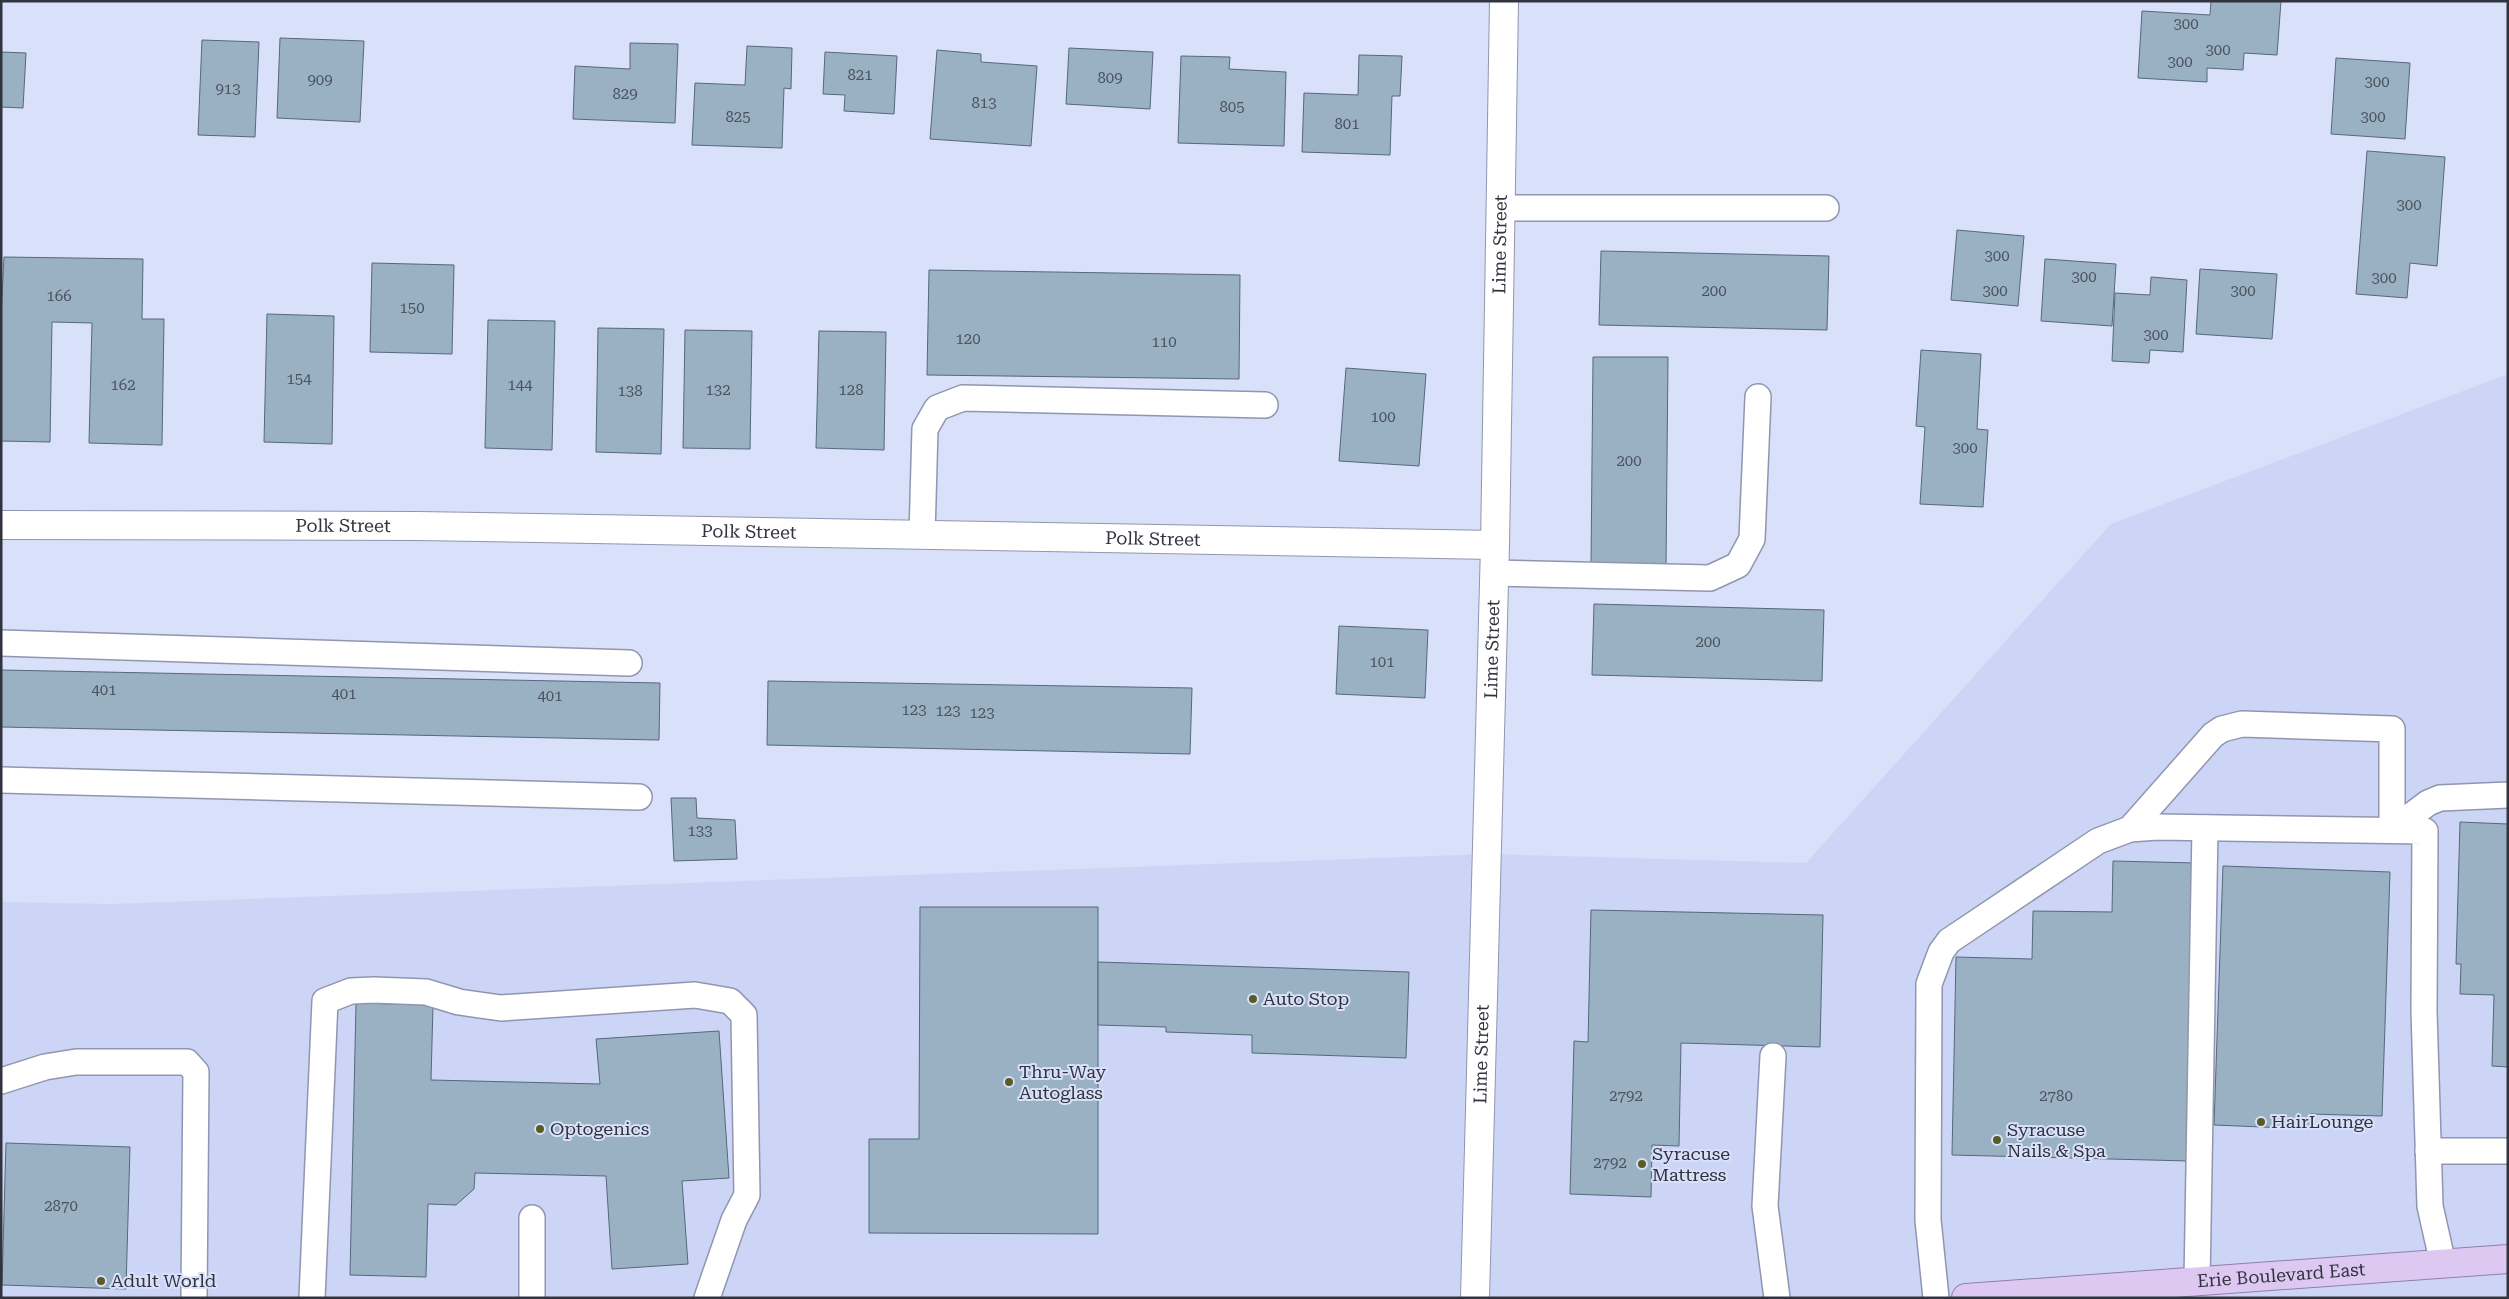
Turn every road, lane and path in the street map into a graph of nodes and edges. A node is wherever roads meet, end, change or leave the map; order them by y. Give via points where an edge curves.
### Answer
1 (1504, 1) edge
2 (1500, 208) junction
3 (1826, 208) dead end
4 (1758, 397) dead end
5 (1265, 404) dead end
6 (1, 525) edge
7 (922, 535) junction
8 (1495, 545) junction
9 (1494, 574) junction
10 (1, 643) edge
11 (629, 663) dead end
12 (1, 780) edge
13 (2508, 795) edge
14 (639, 797) dead end
15 (2205, 828) junction
16 (2130, 830) junction
17 (2392, 830) junction
18 (1774, 1056) dead end
19 (1, 1081) edge
20 (2428, 1151) junction
21 (2508, 1151) edge
22 (532, 1218) dead end
23 (2508, 1259) edge
24 (2442, 1264) junction
25 (2197, 1282) junction
26 (194, 1298) edge
27 (312, 1298) edge
28 (532, 1298) edge
29 (707, 1298) edge
30 (1475, 1298) edge
31 (1777, 1298) edge
32 (1936, 1298) edge
33 (1966, 1298) edge

1 - 2 street, Lime Street
2 - 3 lane
2 - 8 street, Lime Street
4 - 9 lane via 1752,539 1738,565 1710,578
5 - 7 lane via 964,398 937,408 925,429
6 - 7 street, Polk Street via 418,526
7 - 8 street, Polk Street
8 - 9 street, Lime Street
9 - 30 street, Lime Street
10 - 11 lane
12 - 14 lane
13 - 17 lane via 2440,798
15 - 16 lane
15 - 17 lane
15 - 25 lane
16 - 17 lane via 2212,736 2222,729 2242,724 2392,729
16 - 32 lane via 2098,841 1949,941 1941,952 1929,984 1928,1220
17 - 20 lane via 2425,831 2424,1011
18 - 31 lane via 1765,1206
19 - 26 lane via 45,1067 76,1062 187,1062 196,1072
20 - 21 lane
20 - 24 lane via 2430,1206
22 - 28 lane
23 - 24 main road, Erie Boulevard East
24 - 25 main road, Erie Boulevard East
25 - 33 main road, Erie Boulevard East
27 - 29 lane via 325,1001 351,991 374,990 426,992 459,1002 501,1008 695,995 730,1000 744,1015 747,1195 734,1220

